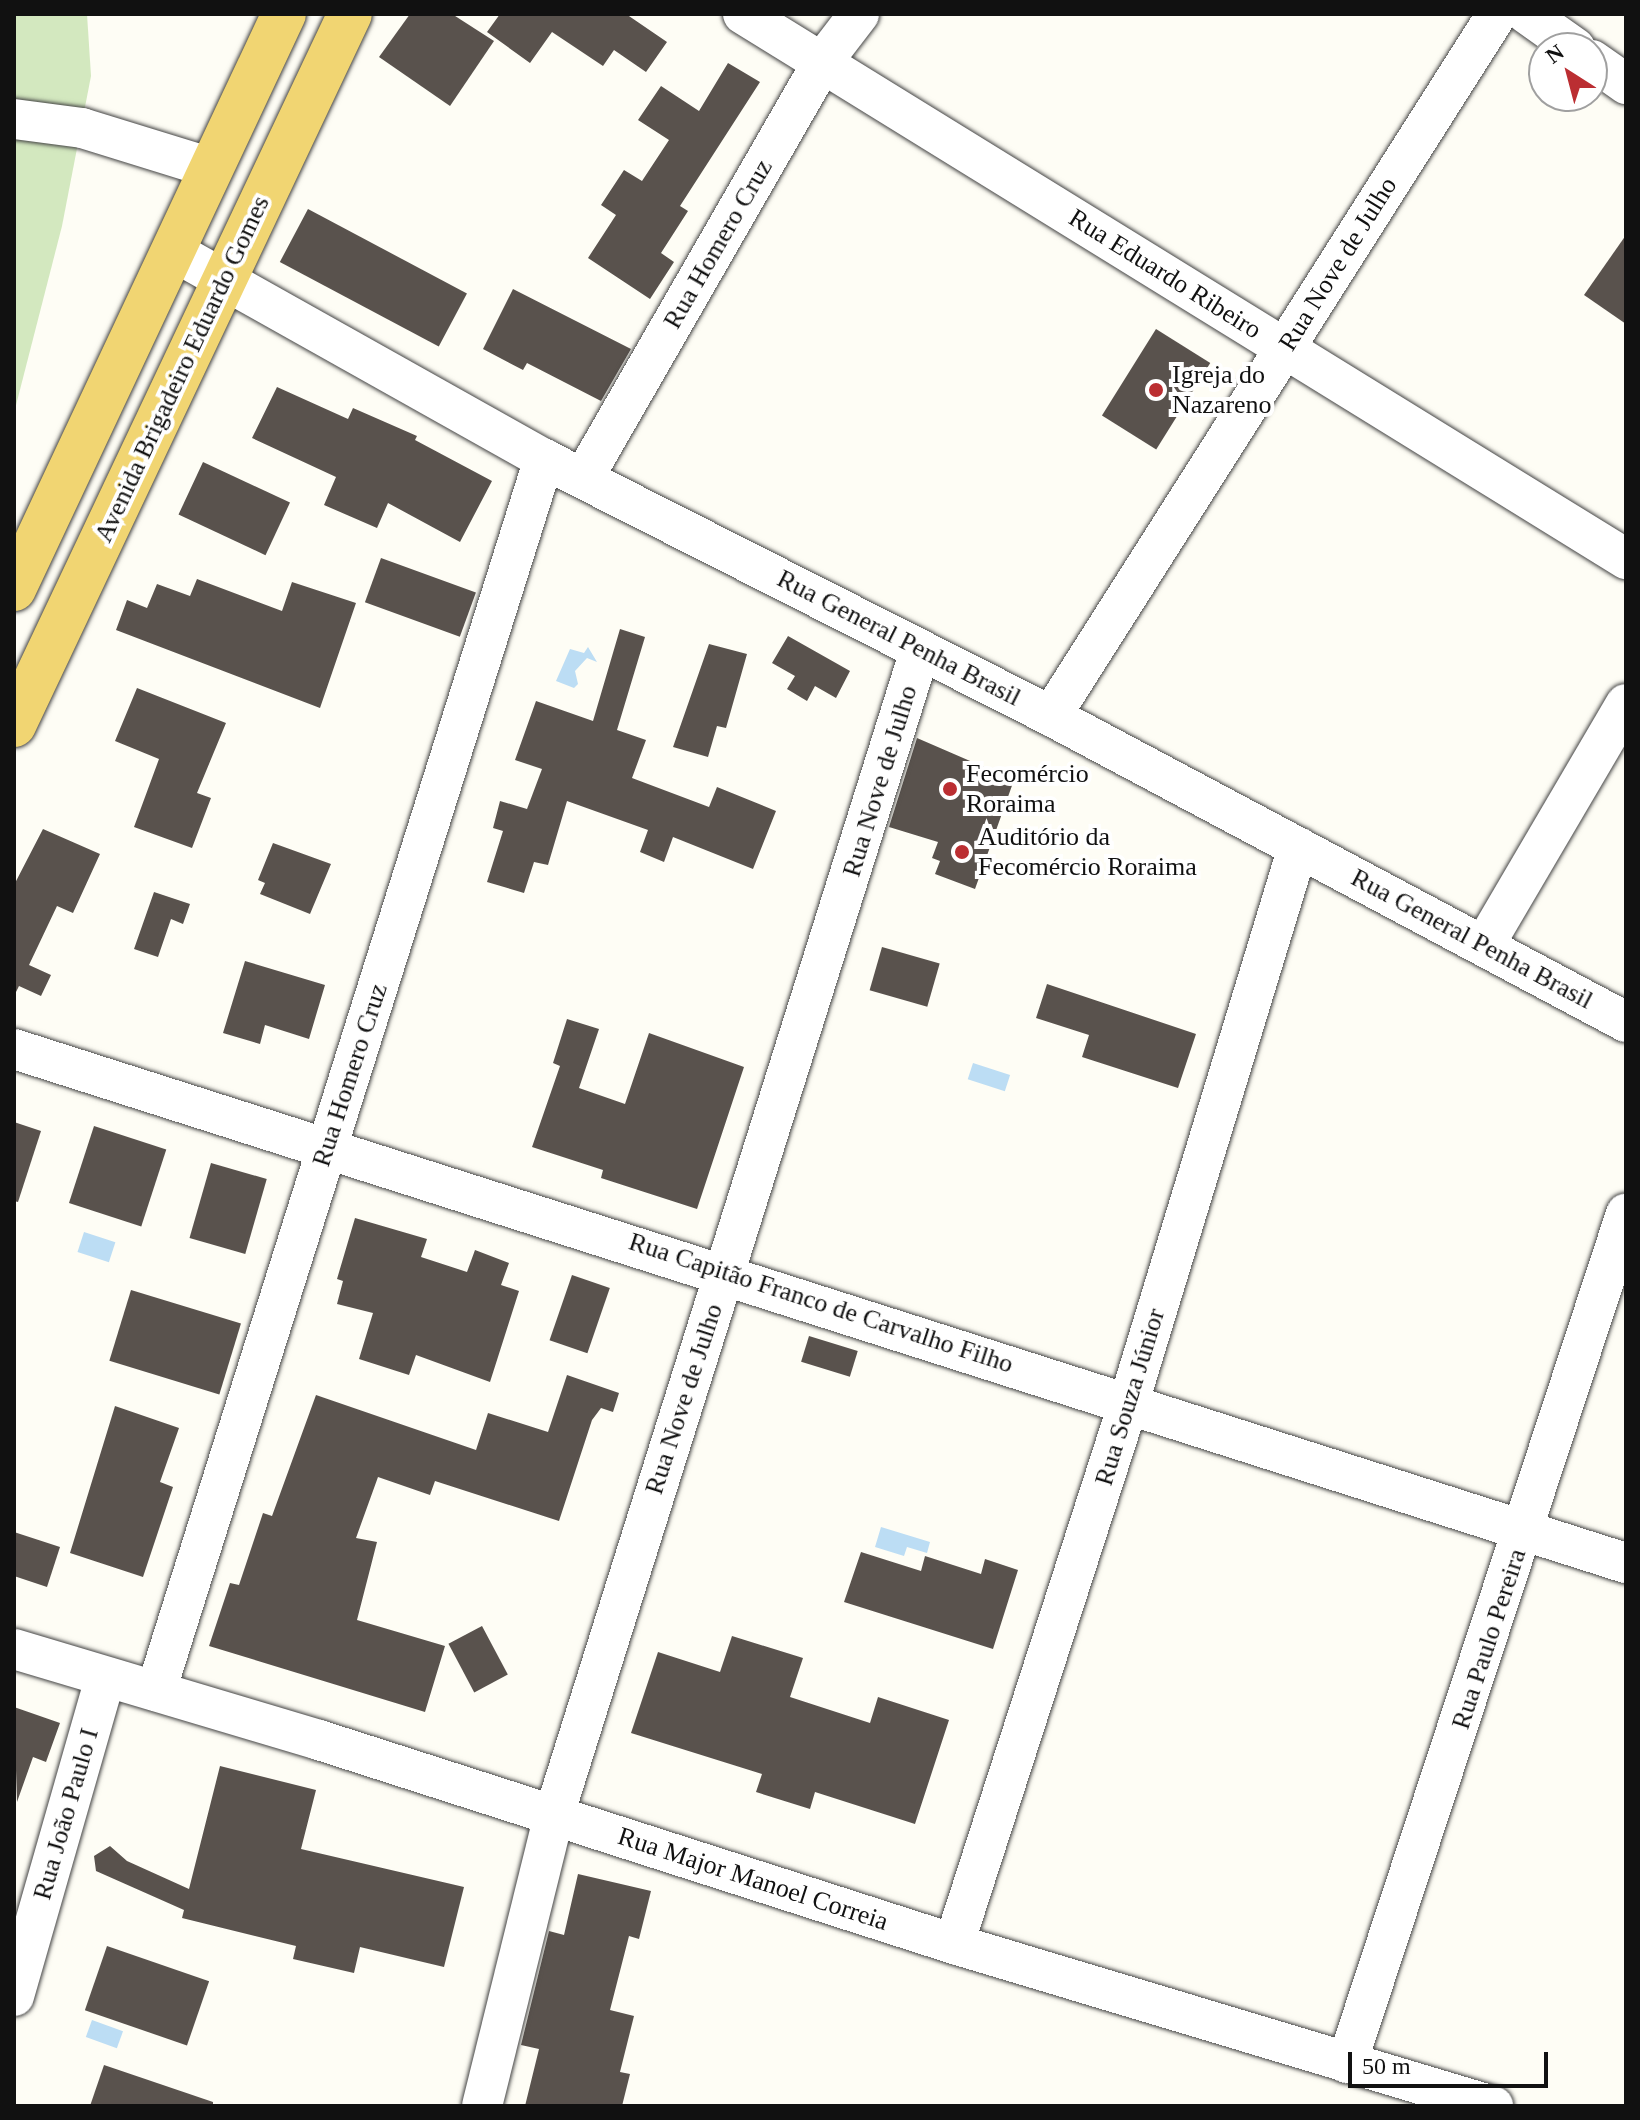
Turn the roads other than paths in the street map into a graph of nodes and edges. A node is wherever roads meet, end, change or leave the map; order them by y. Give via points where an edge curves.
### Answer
1 (284, 14) edge
2 (350, 14) edge
3 (743, 14) edge
4 (859, 14) edge
5 (1497, 14) edge
6 (1527, 14) edge
7 (1552, 32) edge
8 (823, 61) junction
9 (1608, 71) edge
10 (1626, 84) edge
11 (14, 119) edge
12 (211, 168) junction
13 (173, 251) junction
14 (224, 279) junction
15 (1285, 348) junction
16 (544, 459) junction
17 (584, 477) junction
18 (1626, 559) edge
19 (14, 589) edge
20 (920, 651) junction
21 (1626, 704) edge
22 (1051, 716) junction
23 (14, 725) edge
24 (1298, 847) junction
25 (1485, 944) junction
26 (1626, 1022) edge
27 (14, 1049) edge
28 (327, 1147) junction
29 (1626, 1214) edge
30 (725, 1272) junction
31 (1129, 1402) junction
32 (1525, 1529) junction
33 (1626, 1563) edge
34 (14, 1649) edge
35 (105, 1678) junction
36 (156, 1691) junction
37 (554, 1815) junction
38 (954, 1944) junction
39 (14, 1996) edge
40 (1347, 2063) junction
41 (482, 2106) edge
42 (1493, 2106) edge

1 - 12 main road
2 - 14 main road, Avenida Brigadeiro Eduardo Gomes
3 - 8 street, Rua Eduardo Ribeiro
4 - 8 street, Rua Homero Cruz
5 - 15 street, Rua Nove de Julho
6 - 7 street
8 - 15 street, Rua Eduardo Ribeiro
8 - 17 street, Rua Homero Cruz
9 - 10 street
11 - 12 street via 82,128
12 - 13 main road
13 - 14 street, Rua General Penha Brasil
13 - 19 main road
14 - 16 street, Rua General Penha Brasil
14 - 23 main road, Avenida Brigadeiro Eduardo Gomes
15 - 18 street, Rua Eduardo Ribeiro
15 - 22 street, Rua Nove de Julho
16 - 17 street, Rua General Penha Brasil
16 - 28 street, Rua Homero Cruz
17 - 20 street, Rua General Penha Brasil
20 - 22 street, Rua General Penha Brasil
20 - 30 street, Rua Nove de Julho
21 - 25 street
22 - 24 street, Rua General Penha Brasil
24 - 25 street, Rua General Penha Brasil
24 - 31 street, Rua Souza Júnior
25 - 26 street, Rua General Penha Brasil
27 - 28 street, Rua Capitão Franco de Carvalho Filho
28 - 30 street, Rua Capitão Franco de Carvalho Filho
28 - 36 street, Rua Homero Cruz
29 - 32 street, Rua Paulo Pereira
30 - 31 street, Rua Capitão Franco de Carvalho Filho
30 - 37 street, Rua Nove de Julho
31 - 32 street, Rua Capitão Franco de Carvalho Filho
31 - 38 street, Rua Souza Júnior
32 - 33 street, Rua Capitão Franco de Carvalho Filho
32 - 40 street, Rua Paulo Pereira
34 - 35 street, Rua Major Manoel Correia
35 - 36 street, Rua Major Manoel Correia
35 - 39 street, Rua João Paulo I
36 - 37 street, Rua Major Manoel Correia
37 - 38 street, Rua Major Manoel Correia
37 - 41 street, Rua Nove de Julho
38 - 40 street, Rua Major Manoel Correia
40 - 42 street, Rua Major Manoel Correia

